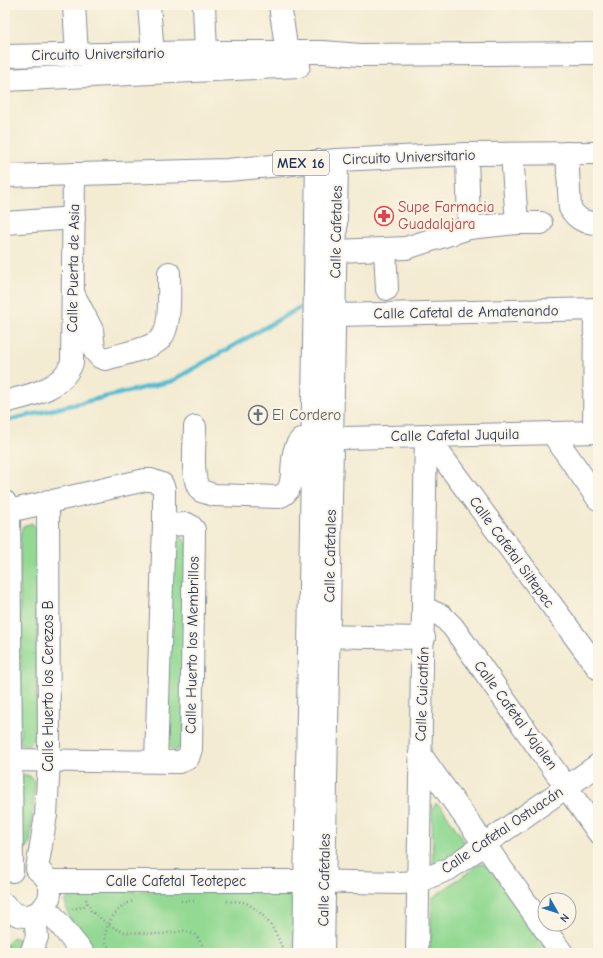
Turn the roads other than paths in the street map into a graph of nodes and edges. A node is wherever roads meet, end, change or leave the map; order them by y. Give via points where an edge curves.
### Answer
1 (74, 5) edge
2 (149, 5) edge
3 (204, 5) edge
4 (280, 5) edge
5 (206, 52) junction
6 (287, 53) junction
7 (598, 53) edge
8 (77, 54) junction
9 (153, 54) junction
10 (360, 55) junction
11 (5, 56) edge
12 (5, 80) edge
13 (567, 153) junction
14 (598, 153) edge
15 (467, 154) junction
16 (512, 154) junction
17 (327, 160) junction
18 (74, 174) junction
19 (5, 176) edge
20 (74, 218) junction
21 (5, 222) edge
22 (517, 223) junction
23 (541, 223) dead end
24 (598, 223) edge
25 (469, 228) junction
26 (385, 250) junction
27 (336, 251) junction
28 (169, 273) dead end
29 (387, 289) dead end
30 (73, 294) junction
31 (596, 309) edge
32 (335, 315) junction
33 (5, 402) edge
34 (195, 427) dead end
35 (596, 432) edge
36 (552, 433) junction
37 (426, 435) junction
38 (322, 438) junction
39 (598, 499) edge
40 (48, 501) junction
41 (7, 506) edge
42 (164, 525) junction
43 (424, 608) junction
44 (319, 636) junction
45 (424, 638) junction
46 (598, 668) edge
47 (420, 754) junction
48 (8, 760) edge
49 (156, 761) junction
50 (49, 762) junction
51 (598, 765) edge
52 (567, 786) junction
53 (598, 832) edge
54 (486, 844) junction
55 (8, 874) edge
56 (42, 875) junction
57 (315, 881) junction
58 (417, 882) junction
59 (40, 910) junction
60 (6, 913) edge
61 (31, 953) edge
62 (83, 953) edge
63 (304, 953) edge
64 (323, 953) edge
65 (417, 953) edge
66 (562, 953) edge

1 - 8 main road
2 - 9 main road
3 - 5 main road
4 - 6 main road
5 - 6 main road, Circuito Universitario
5 - 9 main road, Circuito Universitario
6 - 10 main road, Circuito Universitario via 336,52
7 - 10 main road, Circuito Universitario
8 - 9 main road, Circuito Universitario
8 - 11 main road, Circuito Universitario
10 - 12 main road via 331,62 287,67
13 - 14 main road, Circuito Universitario / MEX 16
13 - 16 main road, Circuito Universitario / MEX 16
13 - 24 main road via 570,208 583,221
15 - 16 main road, Circuito Universitario / MEX 16
15 - 17 main road, Circuito Universitario / MEX 16
15 - 25 main road
16 - 22 main road
17 - 18 main road, Circuito Universitario / MEX 16 via 227,170
17 - 27 main road, Calle Cafetales
17 - 38 main road, Calle Cafetales
18 - 19 main road, Circuito Universitario / MEX 16
18 - 20 main road, Calle Puerta de Asia
20 - 21 main road
20 - 30 main road, Calle Puerta de Asia
22 - 23 main road
22 - 25 main road
25 - 26 main road via 420,245
26 - 27 main road
26 - 29 main road
27 - 32 main road, Calle Cafetales
28 - 30 main road via 168,322 164,336 153,344 106,359 94,350 92,330
30 - 33 main road, Calle Puerta de Asia via 72,363 68,373 54,385
31 - 32 main road, Calle Cafetal de Amatenando
31 - 35 main road
32 - 38 main road, Calle Cafetales
34 - 38 main road via 196,484 201,491 214,495 282,496 290,484 295,447 302,440
35 - 36 main road, Calle Cafetal Juquila
36 - 37 main road, Calle Cafetal Juquila
36 - 39 main road
37 - 38 main road, Calle Cafetal Juquila
37 - 43 main road, Calle Cuicatlán
37 - 46 main road, Calle Cafetal Siltepec
38 - 44 main road, Calle Cafetales
40 - 41 main road
40 - 42 main road, Calle Huerto los Membrillos via 152,480 162,484 164,489
40 - 50 main road, Calle Huerto los Cerezos B
41 - 48 main road
42 - 49 main road, Calle Huerto los Membrillos
42 - 49 main road, Calle Huerto los Membrillos via 187,524 194,530 191,749 184,761
43 - 45 main road, Calle Cuicatlán
43 - 52 main road, Calle Cafetal Yajalen via 442,616 453,627
44 - 45 main road
44 - 57 main road, Calle Cafetales
45 - 47 main road, Calle Cuicatlán
47 - 54 main road
47 - 58 main road, Calle Cuicatlán
48 - 50 main road, Calle Huerto los Membrillos
48 - 55 main road
49 - 50 main road, Calle Huerto los Membrillos
50 - 56 main road, Calle Huerto los Cerezos B
51 - 52 main road, Calle Cafetal Ostuacán
52 - 53 main road, Calle Cafetal Yajalen
52 - 54 main road, Calle Cafetal Ostuacán
54 - 58 main road, Calle Cafetal Ostuacán via 449,869
54 - 66 main road
55 - 56 main road, Calle Cafetal Teotepec via 24,867
56 - 57 main road, Calle Cafetal Teotepec
56 - 59 main road, Calle Huerto los Cerezos B via 50,894
57 - 58 main road, Calle Cafetal Ostuacán
57 - 63 main road, Calle Cafetales
57 - 64 main road, Calle Cafetales
58 - 65 main road, Calle Cuicatlán
59 - 60 main road via 21,916
59 - 61 main road, Calle Huerto los Cerezos B via 37,937
59 - 62 main road

